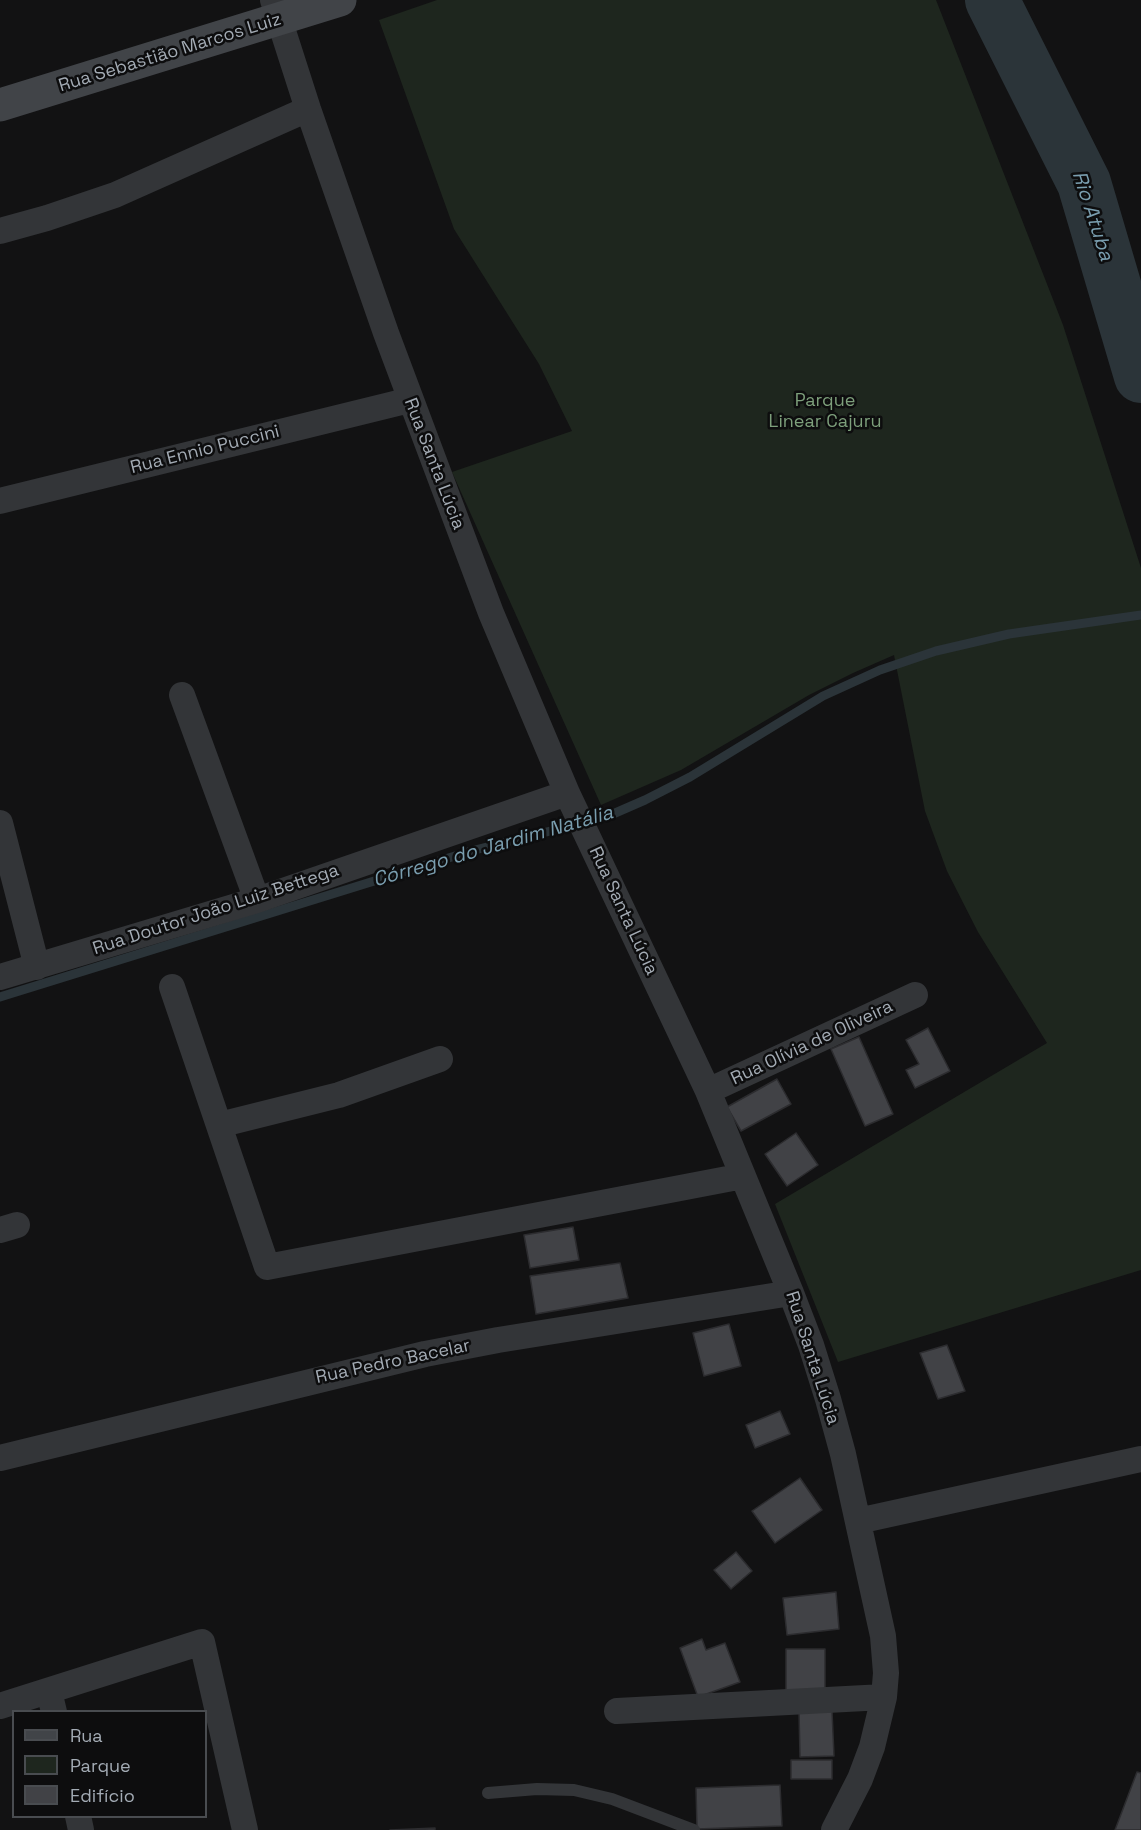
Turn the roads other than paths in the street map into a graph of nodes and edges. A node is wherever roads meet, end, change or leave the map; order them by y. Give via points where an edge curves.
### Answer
1 (340, 0) edge
2 (276, 9) edge
3 (0, 105) edge
4 (308, 109) junction
5 (0, 231) edge
6 (410, 399) junction
7 (0, 501) edge
8 (182, 695) dead end
9 (567, 793) junction
10 (0, 823) edge
11 (257, 900) junction
12 (37, 967) junction
13 (0, 977) edge
14 (172, 987) dead end
15 (915, 995) dead end
16 (440, 1059) dead end
17 (708, 1091) junction
18 (219, 1125) junction
19 (743, 1176) junction
20 (791, 1293) junction
21 (0, 1458) edge
22 (1141, 1459) edge
23 (858, 1521) junction
24 (884, 1697) junction
25 (51, 1701) edge
26 (0, 1706) edge
27 (617, 1711) dead end
28 (488, 1793) dead end
29 (245, 1830) edge
30 (694, 1830) edge
31 (834, 1830) edge

1 - 2 main road, Rua Sebastião Marcos Luiz
2 - 3 main road, Rua Sebastião Marcos Luiz
2 - 4 street, Rua Santa Lúcia
4 - 5 street via 115,195
4 - 6 street, Rua Santa Lúcia
6 - 7 street, Rua Ennio Puccini
6 - 9 street, Rua Santa Lúcia via 495,623
8 - 11 street
9 - 11 street, Rua Doutor João Luiz Bettega
9 - 17 street, Rua Santa Lúcia
10 - 12 street
11 - 12 street, Rua Doutor João Luiz Bettega
12 - 13 street, Rua Doutor João Luiz Bettega
14 - 18 street
15 - 17 street, Rua Olívia de Oliveira
16 - 18 street via 339,1095
17 - 19 street, Rua Santa Lúcia
18 - 19 street via 267,1268
19 - 20 street, Rua Santa Lúcia
20 - 21 street, Rua Pedro Bacelar via 425,1354
20 - 23 street, Rua Santa Lúcia via 828,1399
22 - 23 street
23 - 24 street, Rua Santa Lúcia via 884,1644
24 - 27 street
24 - 31 street, Rua Santa Lúcia via 864,1769
25 - 26 street
25 - 29 street via 202,1642
28 - 30 lane via 574,1790 612,1799

